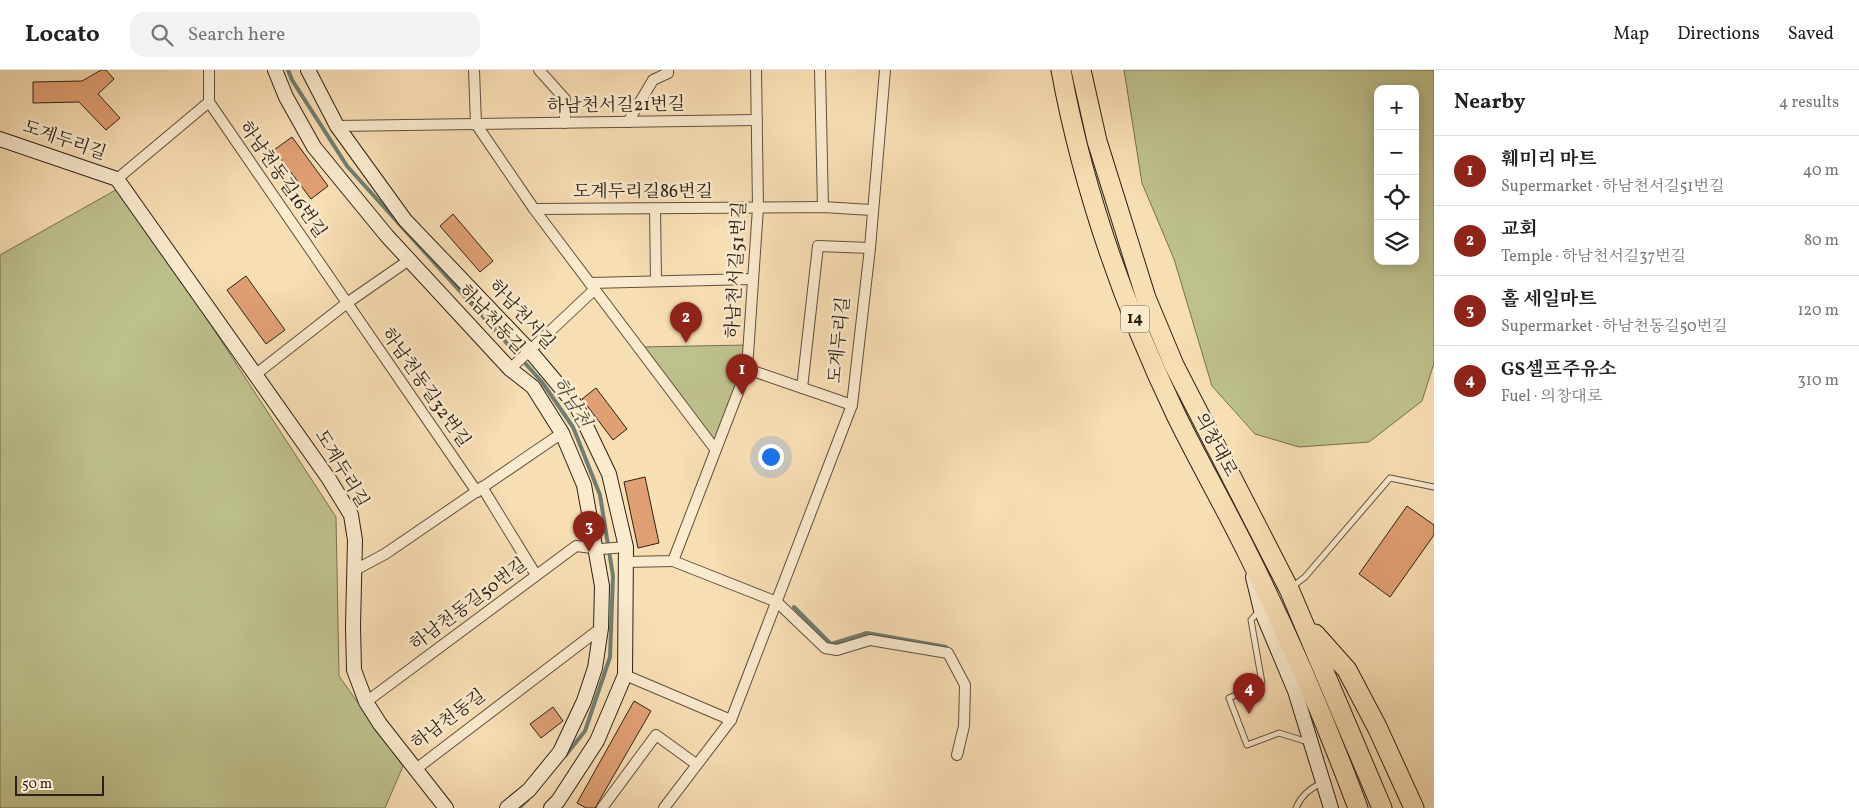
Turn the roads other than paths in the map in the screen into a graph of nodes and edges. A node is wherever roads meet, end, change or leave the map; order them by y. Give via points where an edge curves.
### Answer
1 (209, 70) edge
2 (275, 70) edge
3 (308, 70) edge
4 (474, 70) edge
5 (540, 70) edge
6 (668, 70) edge
7 (756, 70) edge
8 (820, 70) edge
9 (885, 70) edge
10 (1061, 70) edge
11 (1081, 70) edge
12 (209, 102) junction
13 (757, 120) junction
14 (628, 122) junction
15 (565, 123) junction
16 (476, 124) junction
17 (337, 126) junction
18 (0, 139) edge
19 (117, 179) junction
20 (823, 207) junction
21 (758, 208) junction
22 (534, 209) junction
23 (655, 209) junction
24 (871, 210) junction
25 (870, 248) junction
26 (409, 260) junction
27 (656, 280) junction
28 (753, 280) junction
29 (592, 286) junction
30 (347, 303) junction
31 (528, 352) junction
32 (513, 367) junction
33 (747, 369) junction
34 (256, 374) junction
35 (802, 388) junction
36 (852, 405) junction
37 (562, 433) junction
38 (715, 450) junction
39 (1434, 487) edge
40 (480, 490) junction
41 (621, 547) junction
42 (599, 548) junction
43 (1248, 554) junction
44 (626, 562) junction
45 (674, 562) junction
46 (355, 570) junction
47 (536, 575) junction
48 (1289, 589) junction
49 (777, 602) junction
50 (1260, 610) junction
51 (1304, 622) junction
52 (601, 628) junction
53 (625, 675) junction
54 (366, 702) junction
55 (731, 720) junction
56 (1312, 744) junction
57 (958, 755) dead end
58 (696, 764) junction
59 (416, 769) junction
60 (1323, 782) junction
61 (446, 808) edge
62 (507, 808) edge
63 (551, 808) edge
64 (602, 808) edge
65 (664, 808) edge
66 (1296, 808) edge
67 (1331, 808) edge
68 (1358, 808) edge
69 (1382, 808) edge
70 (1414, 808) edge

1 - 12 street
2 - 26 street, 하남천동길 via 314,147
3 - 17 street, 하남천서길
4 - 16 street
5 - 15 street via 565,99
6 - 14 street via 653,80
7 - 13 street, 하남천서길51번길
8 - 20 street
9 - 24 street, 도계두리길
10 - 43 highway, 의창대로 / 14 via 1081,167 1132,311 1176,414
11 - 48 highway, 의창대로 / 14 via 1102,159 1146,298 1187,392
12 - 19 street, 도계두리길
12 - 30 street, 하남천동길16번길
13 - 14 street, 하남천서길21번길
13 - 21 street, 하남천서길51번길
14 - 15 street, 하남천서길21번길
15 - 16 street, 하남천서길21번길
16 - 17 street, 하남천서길21번길
16 - 22 street
17 - 31 street, 하남천서길 via 405,220
18 - 19 street, 도계두리길
19 - 34 street, 도계두리길
20 - 21 street, 도계두리길86번길
20 - 24 street, 도계두리길86번길
21 - 23 street, 도계두리길86번길
21 - 28 street, 하남천서길51번길
22 - 23 street, 도계두리길86번길
22 - 29 street
23 - 27 street
24 - 25 street, 도계두리길
25 - 35 street via 818,246
25 - 36 street, 도계두리길
26 - 30 street
26 - 32 street, 하남천동길
27 - 28 street
27 - 29 street
28 - 33 street, 하남천서길51번길
29 - 31 street
29 - 38 street
30 - 34 street
30 - 40 street, 하남천동길32번길
31 - 32 street
31 - 41 street, 하남천서길 via 577,407 609,474
32 - 37 street, 하남천동길 via 532,387
33 - 35 street
33 - 38 street, 하남천서길51번길
34 - 46 street, 도계두리길 via 351,515
35 - 36 street
36 - 49 street, 도계두리길
37 - 40 street
37 - 42 street, 하남천동길 via 584,485
38 - 45 street, 하남천서길51번길
39 - 48 lane via 1390,478 1305,577
40 - 46 street via 385,554
40 - 47 street, 하남천동길32번길
41 - 42 street, 하남천동길50번길
41 - 44 street, 하남천서길
42 - 47 street, 하남천동길50번길 via 576,546
42 - 52 street, 하남천동길
43 - 50 street
43 - 68 highway, 의창대로 / 14 via 1314,699
44 - 45 street
44 - 53 street, 하남천서길
45 - 49 street
46 - 54 street, 도계두리길 via 354,670
47 - 54 street, 하남천동길50번길
48 - 51 highway, 의창대로 / 14
49 - 55 street, 도계두리길
49 - 57 street via 825,648 837,650 870,640 948,653 965,685 964,726
50 - 56 street via 1295,691
50 - 56 lane via 1251,620 1262,683 1229,698 1247,745 1279,733
51 - 69 highway, 의창대로 / 14
51 - 70 highway via 1347,670
52 - 59 street, 하남천동길
52 - 62 street, 하남천동길 via 584,701 560,752 530,790
53 - 55 street
53 - 63 street, 하남천서길 via 597,741
54 - 59 street, 도계두리길
55 - 58 street, 도계두리길
56 - 60 street
58 - 64 street via 656,735
58 - 65 street, 도계두리길
59 - 61 street, 도계두리길
60 - 66 lane via 1314,786
60 - 67 street

